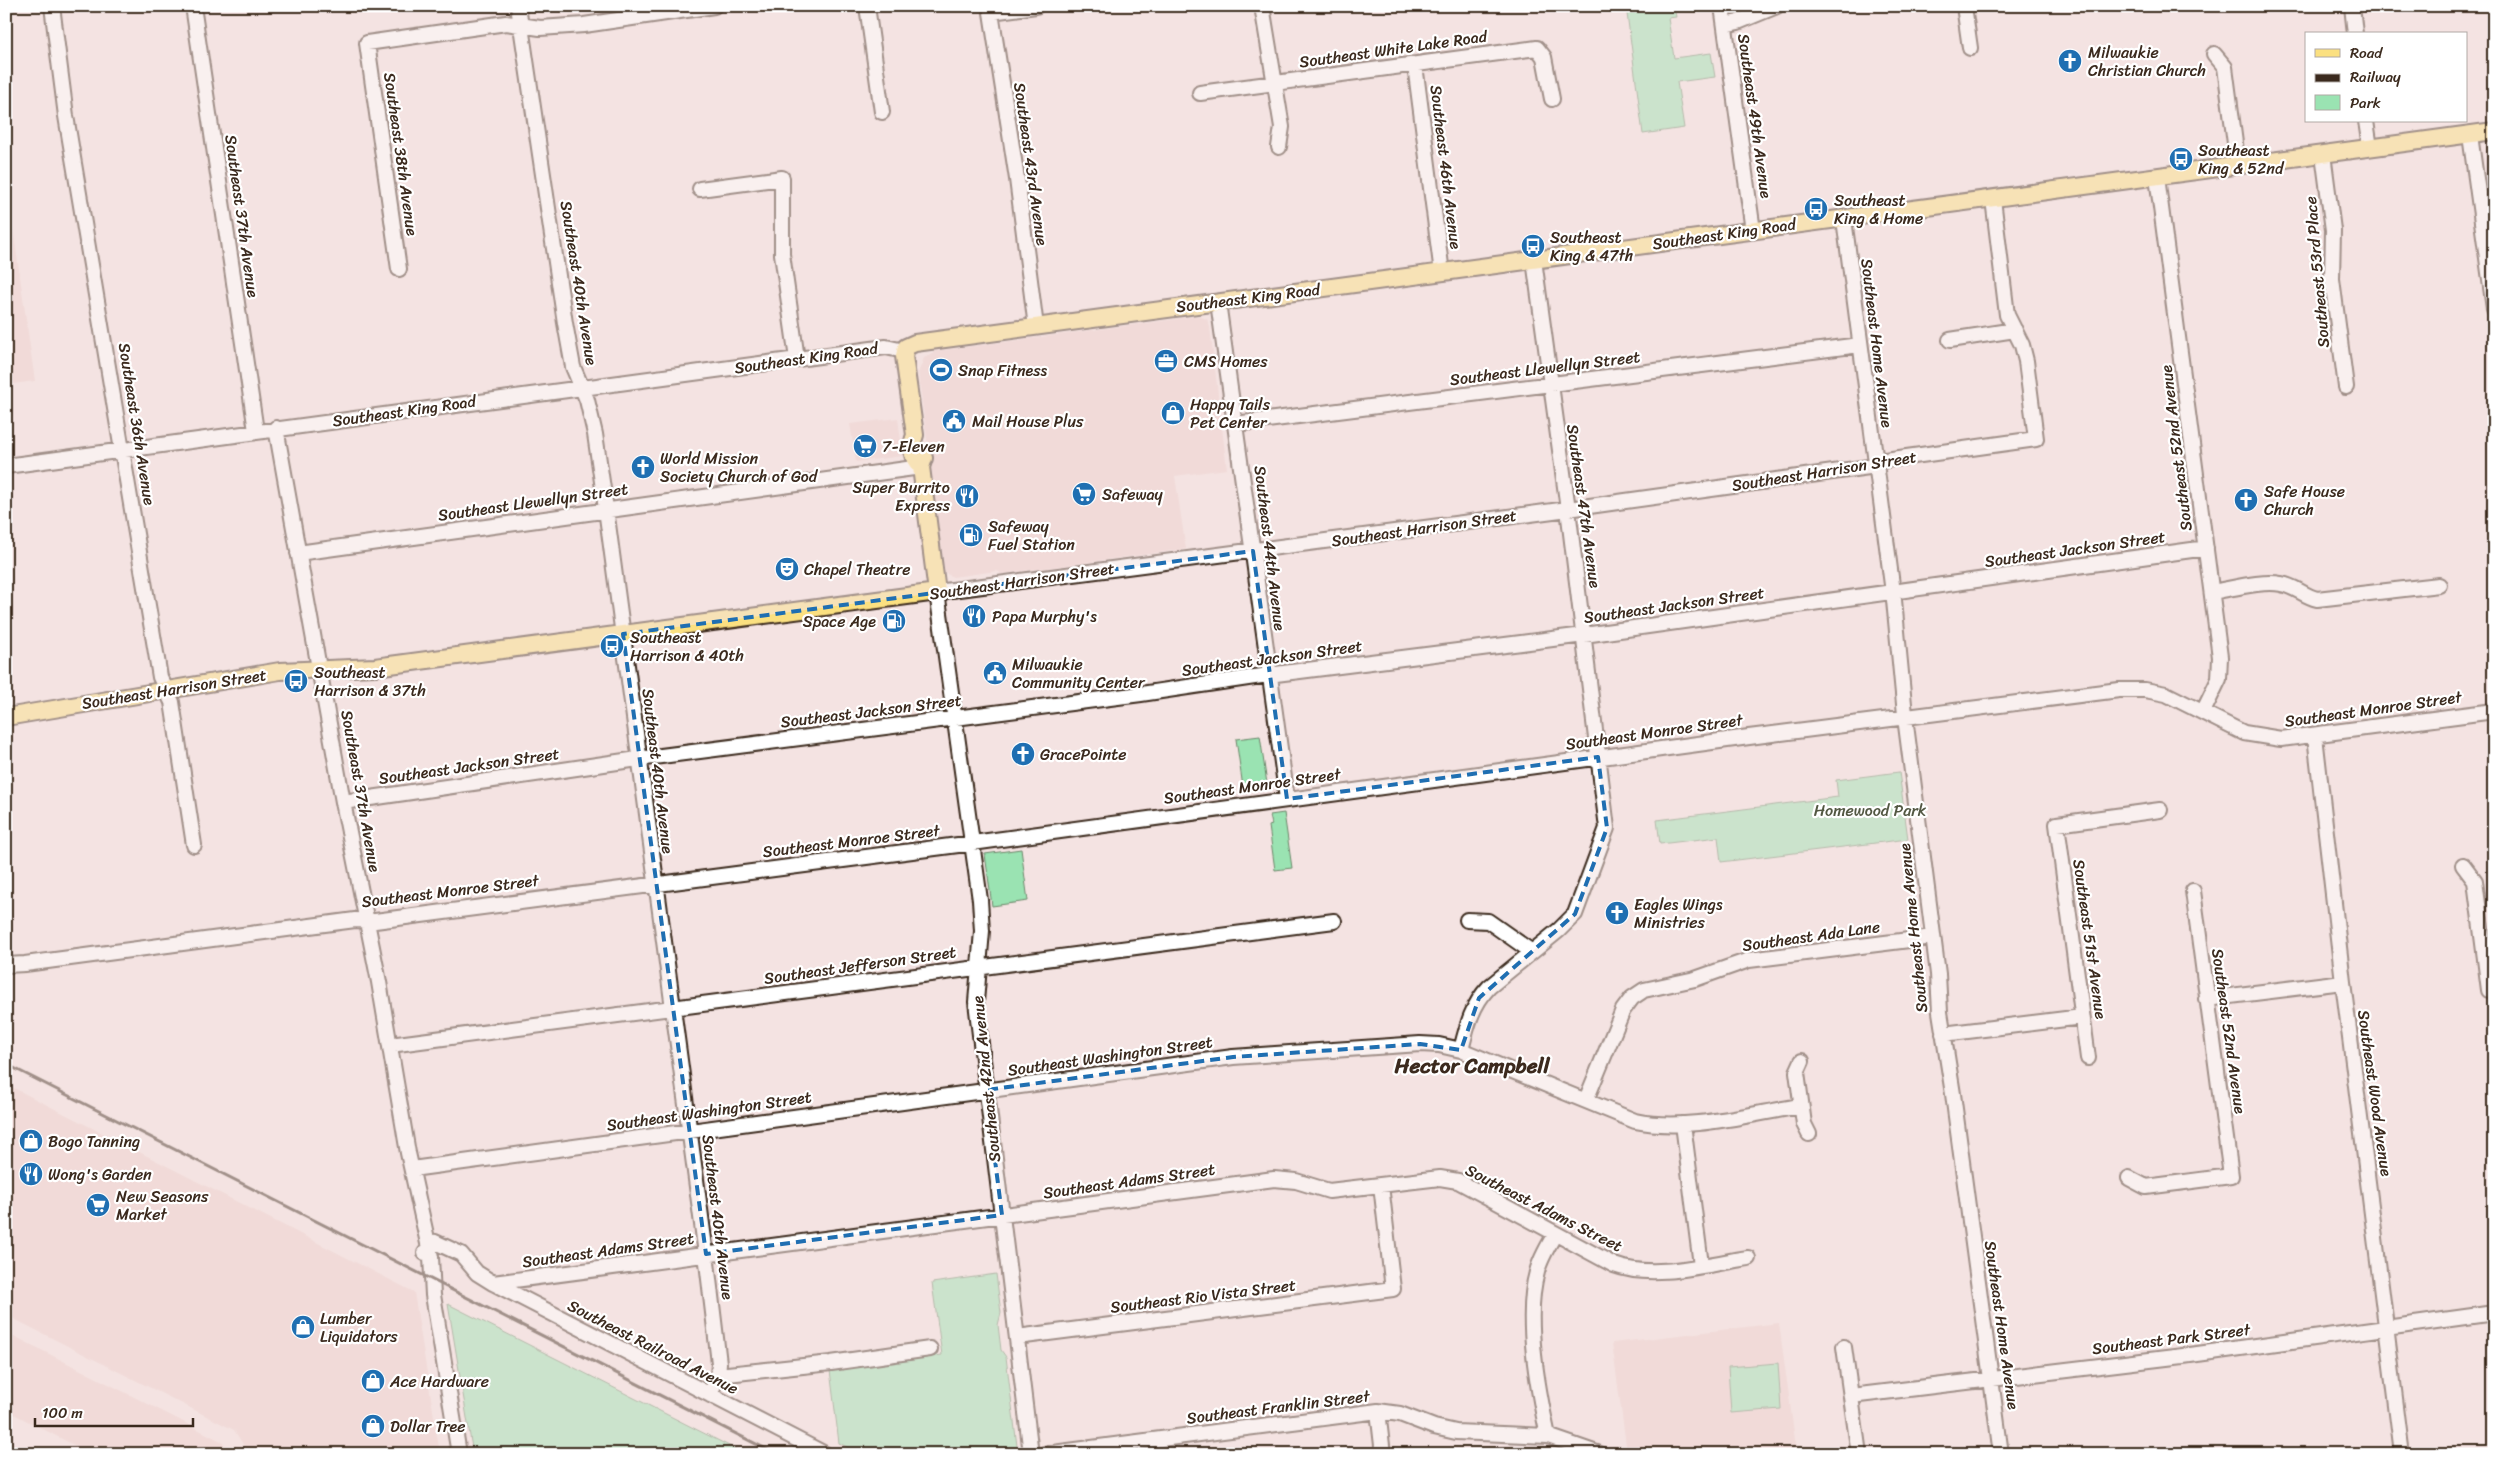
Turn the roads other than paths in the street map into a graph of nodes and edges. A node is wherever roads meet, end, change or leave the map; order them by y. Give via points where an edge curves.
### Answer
1 (52, 6) edge
2 (193, 6) edge
3 (518, 6) edge
4 (714, 6) edge
5 (867, 6) edge
6 (1036, 6) edge
7 (1262, 6) edge
8 (1722, 6) edge
9 (1777, 6) edge
10 (1964, 6) edge
11 (2352, 6) edge
12 (991, 9) edge
13 (1725, 25) junction
14 (521, 26) junction
15 (2355, 32) edge
16 (1970, 48) dead end
17 (2214, 54) dead end
18 (1415, 65) junction
19 (1274, 83) junction
20 (1200, 92) dead end
21 (1552, 99) dead end
22 (882, 112) dead end
23 (2366, 122) edge
24 (2494, 131) edge
25 (2470, 134) junction
26 (1279, 147) dead end
27 (2370, 148) junction
28 (2323, 154) junction
29 (2238, 166) junction
30 (2157, 177) junction
31 (700, 189) dead end
32 (1993, 199) junction
33 (1844, 218) junction
34 (1753, 231) junction
35 (1534, 260) junction
36 (399, 269) dead end
37 (1442, 273) junction
38 (1218, 302) junction
39 (2494, 309) edge
40 (1036, 327) junction
41 (2015, 330) junction
42 (1950, 340) dead end
43 (1860, 345) junction
44 (904, 350) junction
45 (797, 359) junction
46 (1550, 385) junction
47 (2346, 387) dead end
48 (582, 389) junction
49 (1234, 424) junction
50 (276, 428) junction
51 (256, 432) junction
52 (123, 450) junction
53 (6, 466) edge
54 (1875, 466) junction
55 (921, 467) junction
56 (606, 509) junction
57 (1568, 509) junction
58 (2206, 548) junction
59 (1253, 551) junction
60 (298, 553) junction
61 (2439, 585) dead end
62 (937, 592) junction
63 (1892, 592) junction
64 (2212, 592) junction
65 (623, 634) junction
66 (1584, 635) junction
67 (320, 670) junction
68 (1268, 675) junction
69 (166, 690) junction
70 (2494, 711) edge
71 (2203, 712) junction
72 (1906, 716) junction
73 (6, 717) edge
74 (953, 718) junction
75 (2315, 736) junction
76 (1598, 757) junction
77 (638, 759) junction
78 (1287, 799) junction
79 (344, 802) junction
80 (2160, 810) dead end
81 (971, 843) junction
82 (194, 845) dead end
83 (2463, 865) dead end
84 (656, 883) junction
85 (2193, 891) dead end
86 (367, 920) junction
87 (1467, 920) dead end
88 (1334, 921) dead end
89 (1933, 937) junction
90 (1532, 952) junction
91 (6, 965) edge
92 (978, 967) junction
93 (2343, 982) junction
94 (2492, 990) edge
95 (2206, 999) junction
96 (673, 1008) junction
97 (2082, 1017) junction
98 (1943, 1034) junction
99 (390, 1045) junction
100 (1461, 1050) junction
101 (2088, 1058) dead end
102 (1802, 1061) dead end
103 (986, 1090) junction
104 (1586, 1100) junction
105 (1801, 1106) junction
106 (1683, 1124) junction
107 (690, 1131) junction
108 (1809, 1134) dead end
109 (412, 1169) junction
110 (2129, 1178) dead end
111 (1380, 1185) junction
112 (1002, 1216) junction
113 (1555, 1234) junction
114 (428, 1248) junction
115 (706, 1254) junction
116 (1748, 1258) dead end
117 (1701, 1265) junction
118 (492, 1284) junction
119 (2494, 1313) edge
120 (2386, 1328) junction
121 (1017, 1337) junction
122 (1844, 1347) dead end
123 (930, 1348) dead end
124 (718, 1375) junction
125 (1991, 1378) junction
126 (710, 1395) junction
127 (1851, 1396) junction
128 (1378, 1411) junction
129 (1548, 1436) junction
130 (459, 1454) edge
131 (825, 1454) edge
132 (1031, 1454) edge
133 (1045, 1454) edge
134 (1383, 1454) edge
135 (1600, 1454) edge
136 (1859, 1454) edge
137 (2001, 1454) edge
138 (2402, 1454) edge

1 - 52 street, Southeast 36th Avenue via 68,124
2 - 51 street, Southeast 37th Avenue
3 - 14 street, Southeast 40th Avenue
4 - 14 street via 584,25
5 - 22 street
6 - 12 street
7 - 19 street
8 - 13 street, Southeast 49th Avenue
9 - 13 street
10 - 16 street
11 - 15 street
12 - 40 street, Southeast 43rd Avenue
13 - 34 street, Southeast 49th Avenue
14 - 36 street, Southeast 38th Avenue via 506,23 367,43
14 - 48 street, Southeast 40th Avenue via 573,367
17 - 29 street via 2225,67
18 - 19 street, Southeast White Lake Road
18 - 21 street, Southeast White Lake Road via 1537,48 1544,57
18 - 37 street, Southeast 46th Avenue
19 - 20 street, Southeast White Lake Road
19 - 26 street via 1282,127
23 - 27 street
24 - 25 main road, Southeast King Road
25 - 27 main road, Southeast King Road
25 - 39 street
27 - 28 main road, Southeast King Road
28 - 29 main road, Southeast King Road
28 - 47 street, Southeast 53rd Place via 2333,230 2332,279
29 - 30 main road, Southeast King Road
30 - 32 main road, Southeast King Road
30 - 58 street, Southeast 52nd Avenue
31 - 45 street via 782,178 782,254
32 - 33 main road, Southeast King Road
32 - 41 street via 2007,315
33 - 34 main road, Southeast King Road
33 - 43 street, Southeast Home Avenue
34 - 35 main road, Southeast King Road
35 - 37 main road, Southeast King Road
35 - 46 street, Southeast 47th Avenue
37 - 38 main road, Southeast King Road
38 - 40 main road, Southeast King Road
38 - 49 street, Southeast 44th Avenue
40 - 44 main road, Southeast King Road via 915,343
41 - 42 street
41 - 54 street, Southeast Harrison Street via 2026,361 2036,439 1885,460
43 - 46 street, Southeast Llewellyn Street
43 - 54 street, Southeast Home Avenue
44 - 45 street, Southeast King Road via 886,347
44 - 55 main road, Southeast 42nd Avenue via 915,435 911,445 913,459
45 - 48 street, Southeast King Road
46 - 49 street, Southeast Llewellyn Street
46 - 57 street, Southeast 47th Avenue
48 - 50 street, Southeast King Road
48 - 56 street, Southeast 40th Avenue via 595,434
49 - 59 street, Southeast 44th Avenue
50 - 51 street, Southeast King Road
50 - 60 street, Southeast 37th Avenue
51 - 52 street, Southeast King Road
52 - 53 street, Southeast King Road
52 - 69 street, Southeast 36th Avenue via 160,677
54 - 57 street, Southeast Harrison Street
54 - 63 street, Southeast Home Avenue
55 - 56 street, Southeast Llewellyn Street
55 - 62 main road, Southeast 42nd Avenue
56 - 60 street, Southeast Llewellyn Street
56 - 65 street, Southeast 40th Avenue
57 - 59 street, Southeast Harrison Street
57 - 66 street, Southeast 47th Avenue
58 - 63 street, Southeast Jackson Street
58 - 64 street, Southeast 52nd Avenue
59 - 62 street, Southeast Harrison Street
59 - 68 street, Southeast 44th Avenue
60 - 67 street, Southeast 37th Avenue
61 - 64 street via 2317,599 2306,597 2290,586 2273,583
62 - 65 main road, Southeast Harrison Street
62 - 74 street, Southeast 42nd Avenue
63 - 66 street, Southeast Jackson Street
63 - 72 street, Southeast Home Avenue
64 - 71 street, Southeast 52nd Avenue via 2220,658 2219,679
65 - 67 main road, Southeast Harrison Street via 375,667
65 - 77 street, Southeast 40th Avenue
66 - 68 street, Southeast Jackson Street
66 - 76 street, Southeast 47th Avenue
67 - 69 main road, Southeast Harrison Street via 280,672
67 - 79 street, Southeast 37th Avenue
68 - 74 street, Southeast Jackson Street
68 - 78 street, Southeast 44th Avenue
69 - 73 main road, Southeast Harrison Street
69 - 82 street, Southeast 36th Avenue via 172,702
70 - 75 street, Southeast Monroe Street
71 - 72 street, Southeast Monroe Street via 2166,694 2138,689
71 - 75 street, Southeast Monroe Street via 2254,736 2281,740
72 - 76 street, Southeast Monroe Street
72 - 89 street, Southeast Home Avenue
74 - 77 street, Southeast Jackson Street
74 - 81 street, Southeast 42nd Avenue
75 - 93 street, Southeast Wood Avenue
76 - 78 street, Southeast Monroe Street
76 - 90 street, Southeast 47th Avenue via 1606,813 1604,839 1575,914
77 - 79 street, Southeast Jackson Street
77 - 84 street, Southeast 40th Avenue
78 - 81 street, Southeast Monroe Street
79 - 86 street, Southeast 37th Avenue
80 - 97 street, Southeast 51st Avenue via 2057,824
81 - 84 street, Southeast Monroe Street
81 - 92 street, Southeast 42nd Avenue via 982,924
83 - 94 street via 2475,881
84 - 86 street, Southeast Monroe Street
84 - 96 street, Southeast 40th Avenue
85 - 95 street, Southeast 52nd Avenue
86 - 91 street, Southeast Monroe Street
86 - 99 street, Southeast 37th Avenue
87 - 90 street via 1488,921
88 - 92 street, Southeast Jefferson Street
89 - 98 street, Southeast Home Avenue
89 - 104 street, Southeast Ada Lane via 1749,960 1695,979 1644,990 1623,1010
90 - 100 street, Southeast 47th Avenue via 1479,998
92 - 96 street, Southeast Jefferson Street
92 - 103 street, Southeast 42nd Avenue via 976,1002
93 - 95 street
93 - 120 street, Southeast Wood Avenue
95 - 110 street, Southeast 52nd Avenue via 2230,1176 2146,1187
96 - 99 street, Southeast Jefferson Street
96 - 107 street, Southeast 40th Avenue
97 - 98 street
97 - 101 street, Southeast 51st Avenue
98 - 125 street, Southeast Home Avenue
99 - 109 street, Southeast 37th Avenue
100 - 103 street, Southeast Washington Street via 1420,1044 1233,1057
100 - 104 street, Southeast Washington Street
102 - 105 street via 1797,1072
103 - 107 street, Southeast Washington Street
103 - 112 street, Southeast 42nd Avenue
104 - 106 street, Southeast Washington Street via 1636,1120 1665,1126
105 - 106 street, Southeast Washington Street
105 - 108 street
106 - 117 street
107 - 109 street, Southeast Washington Street
107 - 115 street, Southeast 40th Avenue
109 - 114 street, Southeast 37th Avenue
111 - 112 street, Southeast Adams Street via 1329,1191 1296,1181 1274,1179
111 - 113 street, Southeast Adams Street via 1440,1178 1458,1181
111 - 121 street, Southeast Rio Vista Street via 1393,1289
112 - 115 street, Southeast Adams Street
112 - 121 street, Southeast 42nd Avenue
113 - 117 street, Southeast Adams Street via 1614,1265 1632,1270 1654,1272
113 - 129 street via 1537,1271 1531,1310
114 - 118 street, Southeast Railroad Avenue via 435,1242 448,1246
114 - 130 street, Southeast 37th Avenue via 424,1254 428,1298
115 - 118 street, Southeast Adams Street
115 - 124 street, Southeast 40th Avenue
116 - 117 street, Southeast Adams Street
118 - 126 street, Southeast Railroad Avenue
119 - 120 street, Southeast Park Street
120 - 125 street, Southeast Park Street
120 - 138 street, Southeast Wood Avenue
121 - 132 street, Southeast 42nd Avenue
122 - 127 street
123 - 124 street
124 - 126 street, Southeast 40th Avenue
125 - 127 street, Southeast Park Street
125 - 137 street, Southeast Home Avenue
126 - 131 street, Southeast Railroad Avenue
127 - 136 street
128 - 129 street, Southeast Franklin Street via 1400,1414 1434,1428 1456,1432
128 - 133 street, Southeast Franklin Street
128 - 134 street
129 - 135 street, Southeast Franklin Street

